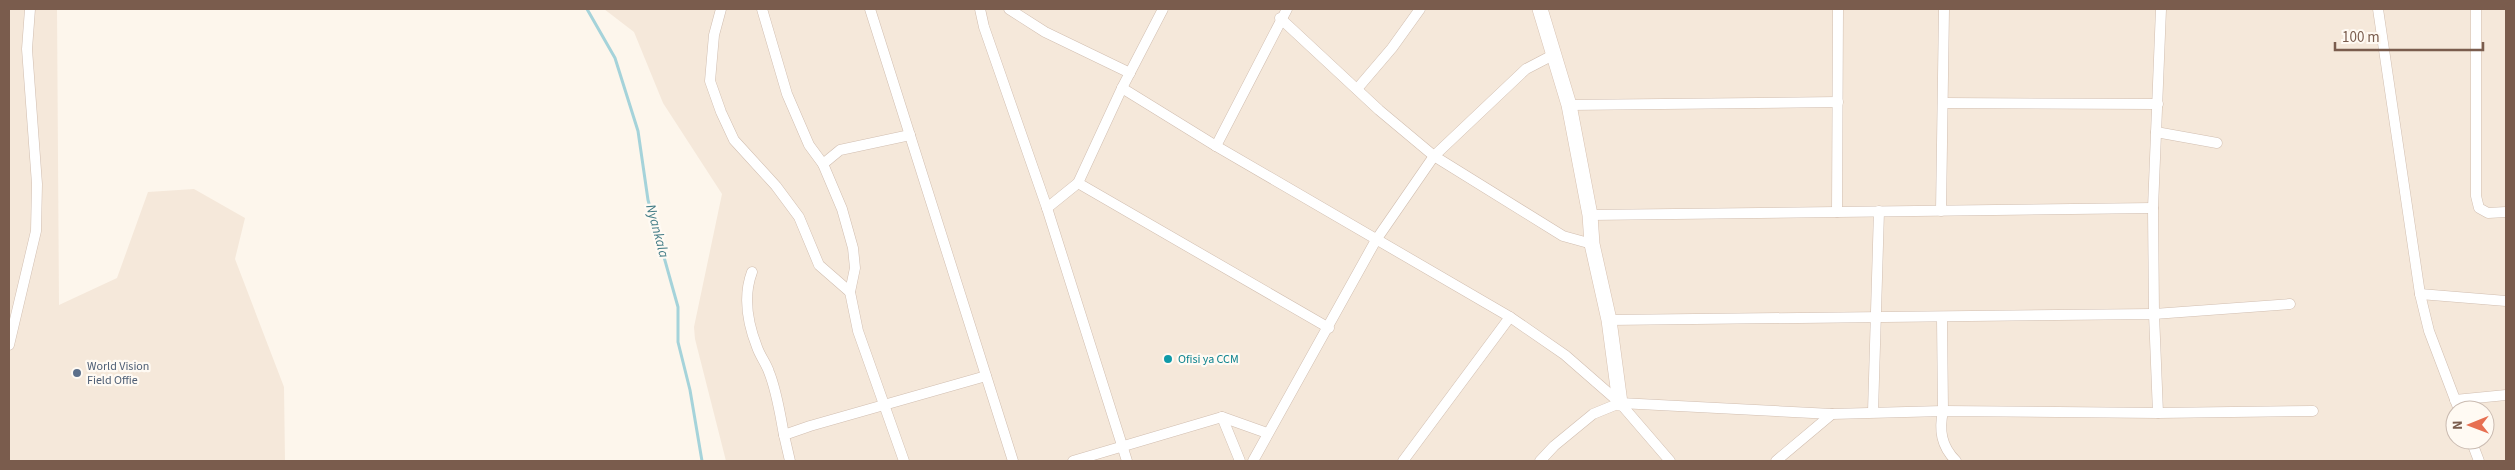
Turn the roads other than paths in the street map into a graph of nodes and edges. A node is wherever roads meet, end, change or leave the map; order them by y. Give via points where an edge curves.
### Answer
1 (30, 9) edge
2 (721, 9) edge
3 (762, 9) edge
4 (870, 9) edge
5 (980, 9) edge
6 (1009, 9) edge
7 (1164, 9) edge
8 (1287, 9) edge
9 (1420, 9) edge
10 (1540, 9) edge
11 (1838, 9) edge
12 (1944, 9) edge
13 (2161, 9) edge
14 (2378, 9) edge
15 (2476, 9) edge
16 (1280, 18) junction
17 (1553, 55) junction
18 (1130, 73) junction
19 (1122, 88) junction
20 (1356, 89) junction
21 (1838, 102) junction
22 (1943, 103) junction
23 (2158, 104) junction
24 (1569, 105) junction
25 (2156, 132) junction
26 (910, 134) junction
27 (2217, 143) dead end
28 (1216, 146) junction
29 (1434, 156) junction
30 (823, 164) junction
31 (1078, 183) junction
32 (1047, 208) junction
33 (2153, 208) junction
34 (1879, 211) junction
35 (1941, 211) junction
36 (1838, 212) junction
37 (2506, 212) edge
38 (1590, 215) junction
39 (1376, 240) junction
40 (1592, 244) junction
41 (752, 272) dead end
42 (850, 292) junction
43 (2420, 294) junction
44 (2506, 301) edge
45 (2290, 304) dead end
46 (2154, 314) junction
47 (1510, 317) junction
48 (1876, 318) junction
49 (1942, 318) junction
50 (1609, 320) junction
51 (1329, 328) junction
52 (9, 345) edge
53 (986, 376) junction
54 (2506, 395) edge
55 (2455, 400) edge
56 (2482, 400) edge
57 (1620, 403) junction
58 (884, 404) junction
59 (1943, 411) junction
60 (2313, 411) dead end
61 (1873, 412) junction
62 (2158, 413) junction
63 (1832, 414) junction
64 (1222, 417) junction
65 (1268, 433) junction
66 (784, 435) junction
67 (1122, 446) junction
68 (790, 461) edge
69 (904, 461) edge
70 (1013, 461) edge
71 (1073, 461) edge
72 (1127, 461) edge
73 (1240, 461) edge
74 (1253, 461) edge
75 (1404, 461) edge
76 (1540, 461) edge
77 (1670, 461) edge
78 (1776, 461) edge
79 (1956, 461) edge

1 - 52 street via 27,49 37,184 36,231
2 - 42 street via 714,35 710,81 734,140 799,217 819,265
3 - 30 street via 788,94 809,145
4 - 26 street
5 - 32 street
6 - 18 street via 1046,32
7 - 18 street
8 - 16 street
9 - 20 street
10 - 17 street
11 - 21 street
12 - 22 street
13 - 23 street
14 - 43 street
15 - 37 street via 2476,196 2479,208 2488,212
16 - 20 street
16 - 28 street
17 - 24 street
17 - 29 street via 1526,69
18 - 19 street
19 - 28 street
19 - 31 street
20 - 29 street
21 - 24 street
21 - 36 street
22 - 23 street
22 - 35 street
23 - 25 street
24 - 38 street
25 - 27 street
25 - 33 street
26 - 30 street via 840,150
26 - 53 street
28 - 39 street
29 - 39 street
29 - 40 street via 1563,236
30 - 42 street via 853,248 855,268
31 - 32 street
31 - 51 street
32 - 67 street
33 - 35 street
33 - 46 street
34 - 35 street
34 - 36 street
34 - 48 street
36 - 38 street
38 - 40 street
39 - 47 street
39 - 51 street
40 - 50 street
41 - 66 street via 746,297 748,308 757,347 774,386
42 - 58 street via 858,331
43 - 44 street
43 - 55 street via 2429,331
45 - 46 street
46 - 49 street
46 - 62 street
47 - 57 street via 1565,355
47 - 75 street
48 - 49 street
48 - 50 street
48 - 61 street
49 - 59 street
50 - 57 street
51 - 65 street
53 - 58 street
53 - 70 street
54 - 56 street
57 - 63 street
57 - 76 street via 1592,414
57 - 77 street
58 - 66 street
58 - 69 street
59 - 61 street
59 - 62 street
59 - 79 street via 1942,441
60 - 62 street
61 - 63 street
63 - 78 street
64 - 65 street
64 - 67 street
64 - 73 street
65 - 74 street
66 - 68 street
67 - 71 street
67 - 72 street

